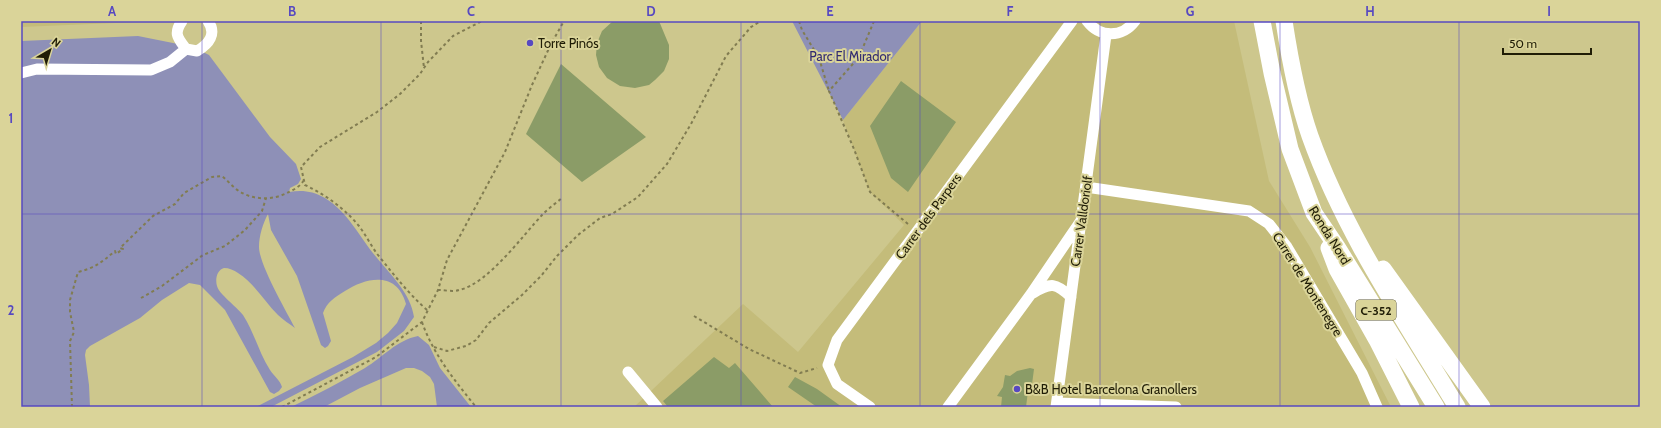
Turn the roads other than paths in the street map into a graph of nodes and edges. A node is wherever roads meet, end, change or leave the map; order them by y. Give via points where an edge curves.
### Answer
1 (182, 21) edge
2 (208, 21) edge
3 (1072, 21) edge
4 (1087, 21) edge
5 (1135, 21) edge
6 (1262, 21) edge
7 (1284, 21) edge
8 (1106, 35) junction
9 (186, 49) junction
10 (21, 73) edge
11 (1086, 187) junction
12 (1314, 213) junction
13 (1081, 220) junction
14 (1354, 235) junction
15 (1031, 294) junction
16 (1071, 297) junction
17 (628, 372) dead end
18 (1056, 405) edge
19 (657, 407) edge
20 (870, 407) edge
21 (948, 407) edge
22 (1176, 407) edge
23 (1377, 407) edge
24 (1411, 407) edge
25 (1436, 407) edge
26 (1457, 407) edge
27 (1482, 407) edge

1 - 9 street via 177,30 178,37
2 - 9 street via 212,38 207,45 197,51
3 - 20 street, Carrer dels Parpers via 837,340 828,365 837,384
4 - 8 street
5 - 8 street via 1123,31
6 - 12 highway, Ronda Nord / C-352 via 1290,149
7 - 14 highway, Ronda Nord / C-352 via 1288,52 1310,135
8 - 11 street, Carrer Valldoriolf
9 - 10 street via 170,62 151,70 37,70
11 - 13 street, Carrer Valldoriolf
11 - 23 street, Carrer de Montenegre via 1249,211 1269,224 1287,246 1358,367
12 - 24 highway via 1337,269
12 - 25 highway, Ronda Nord / C-352
13 - 15 street
13 - 16 street, Carrer Valldoriolf
14 - 26 highway, Ronda Nord / C-352 via 1388,296
14 - 27 highway via 1384,269
15 - 16 street via 1045,286 1053,285
15 - 21 street
16 - 18 street, Carrer Valldoriolf
17 - 19 street
18 - 22 street

